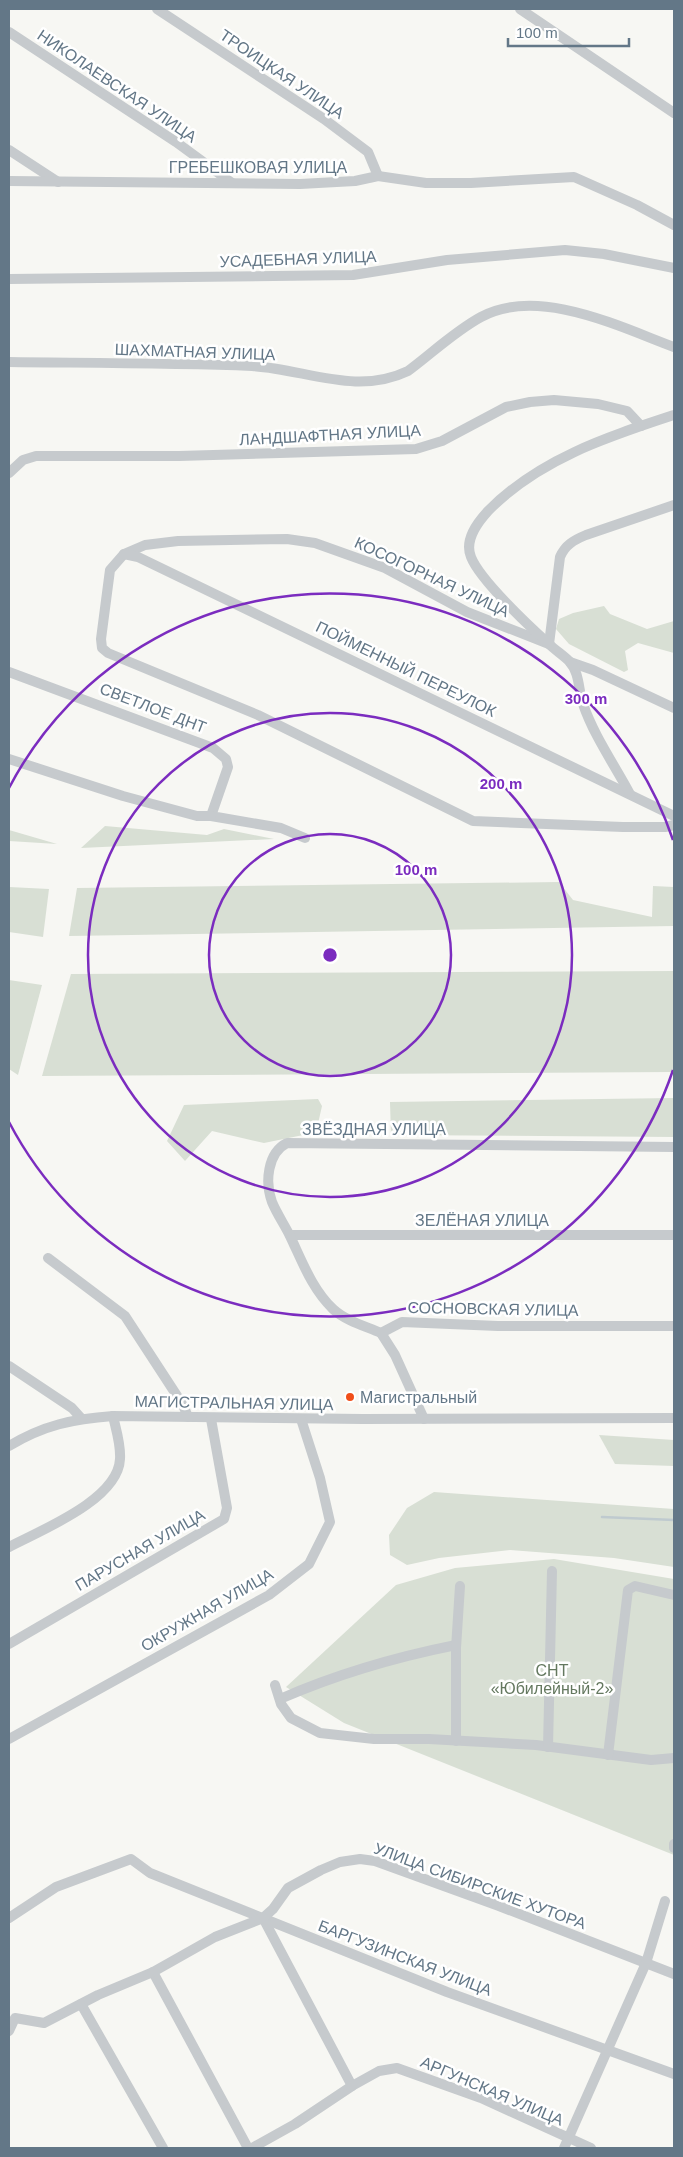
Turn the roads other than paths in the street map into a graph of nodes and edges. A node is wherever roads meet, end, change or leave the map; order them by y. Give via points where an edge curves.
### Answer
1 (157, 9) edge
2 (520, 9) edge
3 (9, 32) edge
4 (674, 113) edge
5 (9, 150) edge
6 (378, 176) junction
7 (9, 181) edge
8 (58, 182) junction
9 (232, 183) junction
10 (674, 225) edge
11 (674, 268) edge
12 (9, 279) edge
13 (674, 347) edge
14 (9, 362) edge
15 (674, 415) edge
16 (641, 426) junction
17 (9, 473) edge
18 (674, 505) edge
19 (124, 554) junction
20 (549, 644) junction
21 (570, 662) junction
22 (9, 672) edge
23 (674, 708) edge
24 (9, 759) edge
25 (630, 794) junction
26 (211, 816) junction
27 (674, 816) edge
28 (674, 825) edge
29 (305, 838) dead end
30 (674, 1147) edge
31 (290, 1235) junction
32 (674, 1235) edge
33 (48, 1258) dead end
34 (674, 1326) edge
35 (381, 1333) junction
36 (9, 1366) edge
37 (113, 1416) junction
38 (188, 1417) junction
39 (81, 1418) junction
40 (674, 1418) edge
41 (211, 1419) junction
42 (301, 1419) junction
43 (424, 1419) junction
44 (9, 1446) edge
45 (9, 1547) edge
46 (552, 1571) dead end
47 (460, 1586) dead end
48 (674, 1594) edge
49 (9, 1644) edge
50 (456, 1645) junction
51 (275, 1685) dead end
52 (280, 1699) junction
53 (9, 1739) edge
54 (456, 1741) junction
55 (548, 1747) junction
56 (608, 1755) junction
57 (674, 1758) edge
58 (674, 1844) edge
59 (674, 1848) edge
60 (665, 1901) dead end
61 (9, 1918) edge
62 (263, 1918) junction
63 (646, 1963) junction
64 (153, 1972) junction
65 (674, 1974) edge
66 (80, 2004) junction
67 (12, 2016) edge
68 (9, 2031) edge
69 (607, 2048) junction
70 (674, 2074) edge
71 (352, 2086) junction
72 (566, 2143) edge
73 (163, 2148) edge
74 (250, 2148) edge
75 (591, 2148) edge

1 - 6 street, ТРОИЦКАЯ УЛИЦА via 324,119 368,152
2 - 4 street
3 - 9 street, НИКОЛАЕВСКАЯ УЛИЦА via 176,142
5 - 8 street
6 - 9 street, ГРЕБЕШКОВАЯ УЛИЦА via 355,181 300,184
6 - 10 street, ГРЕБЕШКОВАЯ УЛИЦА via 426,183 574,177 637,204
7 - 8 street, ГРЕБЕШКОВАЯ УЛИЦА
8 - 9 street, ГРЕБЕШКОВАЯ УЛИЦА
11 - 12 street, УСАДЕБНАЯ УЛИЦА via 566,250 447,260 353,275
13 - 14 street, ШАХМАТНАЯ УЛИЦА via 566,310 518,306 480,318 394,378 357,383 254,366
15 - 16 street
16 - 17 street, ЛАНДШАФТНАЯ УЛИЦА via 627,411 598,404 554,400 506,407 442,442 416,449 179,456 36,456 23,460
16 - 20 street via 592,443 541,468 502,497 475,525 470,540 470,556 480,574
18 - 20 street via 586,535 564,550 560,557
19 - 20 street, КОСОГОРНАЯ УЛИЦА via 145,545 178,541 287,539 315,543 385,568 467,612
19 - 25 street, ПОЙМЕННЫЙ ПЕРЕУЛОК via 147,562
19 - 28 street via 110,570 101,639 102,648 108,653 258,715 473,821 623,827
20 - 21 street
21 - 23 street
21 - 25 street via 577,675 590,722
22 - 26 street, СВЕТЛОЕ ДНТ via 101,704 221,752 228,768
24 - 26 street via 123,796 197,816
25 - 27 street, ПОЙМЕННЫЙ ПЕРЕУЛОК
26 - 29 street via 274,826
30 - 31 street, ЗВЁЗДНАЯ УЛИЦА via 287,1143 275,1152 269,1172 271,1199
31 - 32 street, ЗЕЛЁНАЯ УЛИЦА
31 - 35 street, ЗВЁЗДНАЯ УЛИЦА via 305,1268 333,1308
33 - 38 street via 125,1316
34 - 35 street, СОСНОВСКАЯ УЛИЦА via 498,1326 402,1322
35 - 43 street via 395,1355
36 - 39 street via 72,1408
37 - 38 street, МАГИСТРАЛЬНАЯ УЛИЦА
37 - 39 street, МАГИСТРАЛЬНАЯ УЛИЦА
37 - 45 street via 120,1460 113,1480 104,1492
38 - 41 street, МАГИСТРАЛЬНАЯ УЛИЦА
39 - 44 street, МАГИСТРАЛЬНАЯ УЛИЦА via 52,1425
40 - 43 street, МАГИСТРАЛЬНАЯ УЛИЦА
41 - 42 street, МАГИСТРАЛЬНАЯ УЛИЦА
41 - 49 street, ПАРУСНАЯ УЛИЦА via 227,1508 224,1519
42 - 43 street, МАГИСТРАЛЬНАЯ УЛИЦА
42 - 53 street, ОКРУЖНАЯ УЛИЦА via 330,1522 309,1564 269,1595
46 - 55 street
47 - 50 street
48 - 56 street via 635,1586 628,1590
50 - 52 street via 349,1672
50 - 54 street
51 - 52 street
52 - 54 street via 291,1718 320,1733 374,1739
54 - 55 street
55 - 56 street
56 - 57 street via 651,1760
58 - 59 street
60 - 63 street
61 - 62 street, БАРГУЗИНСКАЯ УЛИЦА via 56,1887 130,1858 150,1873
62 - 63 street, УЛИЦА СИБИРСКИЕ ХУТОРА via 288,1888 340,1862 360,1859 375,1861
62 - 64 street, УЛИЦА СИБИРСКИЕ ХУТОРА via 215,1938
62 - 69 street, БАРГУЗИНСКАЯ УЛИЦА via 447,1992
62 - 71 street
63 - 65 street, УЛИЦА СИБИРСКИЕ ХУТОРА
63 - 69 street
64 - 66 street, УЛИЦА СИБИРСКИЕ ХУТОРА
64 - 74 street
66 - 67 street, УЛИЦА СИБИРСКИЕ ХУТОРА via 44,2023
66 - 73 street
67 - 68 street
69 - 70 street, БАРГУЗИНСКАЯ УЛИЦА
69 - 72 street
71 - 72 street, АРГУНСКАЯ УЛИЦА via 379,2071 396,2068 481,2098
71 - 74 street, АРГУНСКАЯ УЛИЦА via 295,2124
72 - 75 street, АРГУНСКАЯ УЛИЦА

